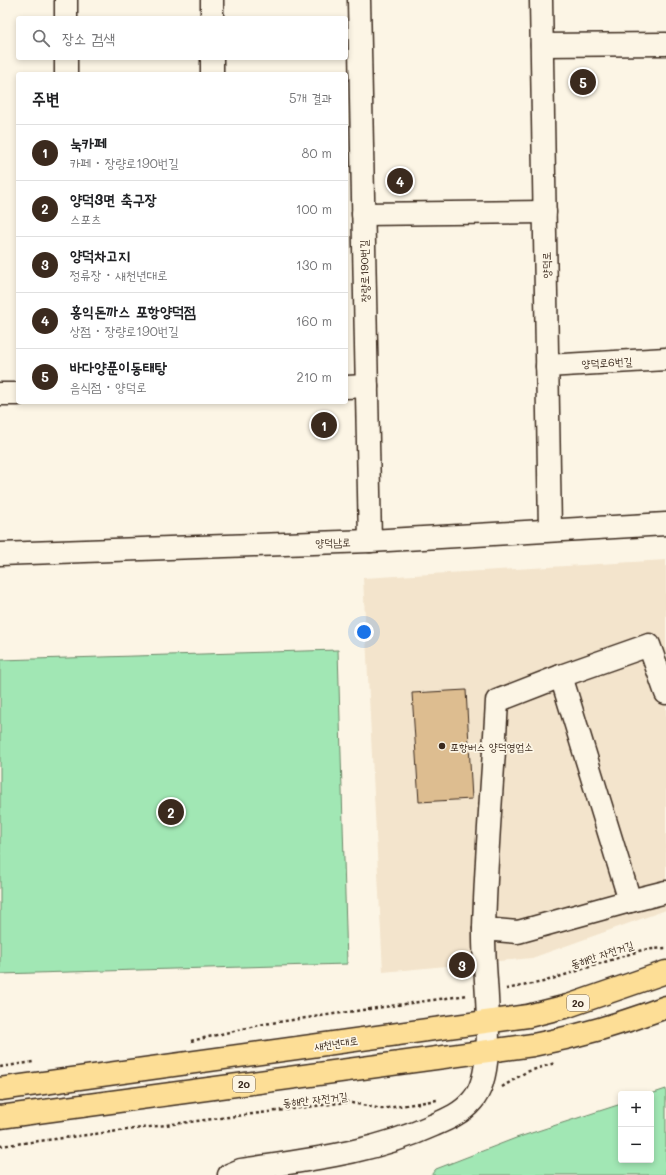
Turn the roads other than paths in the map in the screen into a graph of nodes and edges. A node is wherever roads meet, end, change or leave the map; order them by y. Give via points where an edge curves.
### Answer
1 (66, 0) edge
2 (212, 0) edge
3 (359, 0) edge
4 (541, 0) edge
5 (66, 16) edge
6 (212, 16) edge
7 (666, 44) edge
8 (542, 45) junction
9 (66, 60) edge
10 (212, 60) edge
11 (66, 72) edge
12 (212, 72) edge
13 (544, 212) junction
14 (363, 214) junction
15 (666, 359) edge
16 (548, 366) junction
17 (356, 387) edge
18 (0, 394) edge
19 (16, 394) edge
20 (666, 524) edge
21 (550, 530) junction
22 (370, 541) junction
23 (0, 554) edge
24 (658, 645) edge
25 (561, 676) junction
26 (666, 693) edge
27 (666, 892) edge
28 (630, 901) junction
29 (484, 929) junction
30 (666, 972) edge
31 (666, 1007) edge
32 (487, 1022) junction
33 (487, 1051) junction
34 (0, 1089) edge
35 (0, 1117) edge
36 (229, 1175) edge

1 - 5 street
2 - 6 street
3 - 14 street, 장량로190번길
4 - 8 street, 양덕로
7 - 8 street
8 - 13 street, 양덕로
9 - 11 street
10 - 12 street
13 - 14 street
13 - 16 street, 양덕로
14 - 17 street, 장량로190번길
15 - 16 street, 양덕로6번길
16 - 21 street, 양덕로
17 - 22 street, 장량로190번길
18 - 19 street
20 - 21 street, 양덕남로
21 - 22 street, 양덕남로
22 - 23 street, 양덕남로
24 - 25 street
24 - 26 street
25 - 28 street
25 - 29 street via 497,701
27 - 28 street
28 - 29 street via 518,932
29 - 32 street
30 - 32 main road, 새천년대로 / 20 via 568,1006 528,1016
31 - 33 main road, 20 via 619,1025 576,1037
32 - 33 street
32 - 34 main road, 새천년대로 / 20
33 - 35 main road, 20
33 - 36 street via 484,1072 476,1095 463,1110 450,1118 383,1145 241,1170

